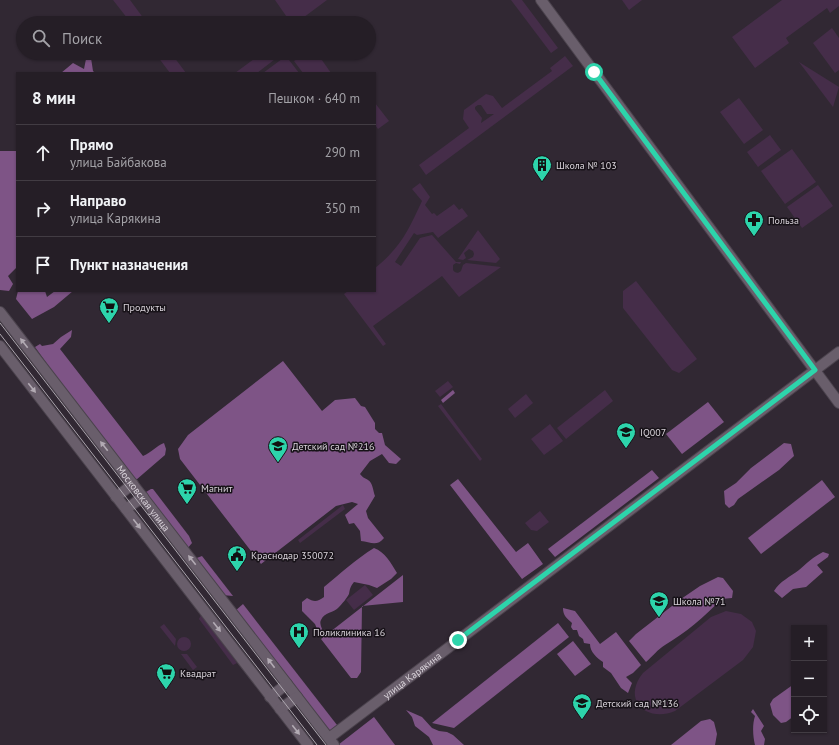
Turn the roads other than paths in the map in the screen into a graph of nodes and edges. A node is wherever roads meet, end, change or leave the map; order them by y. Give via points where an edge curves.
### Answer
1 (541, 0) edge
2 (0, 312) edge
3 (0, 346) edge
4 (839, 352) edge
5 (815, 370) junction
6 (839, 402) edge
7 (133, 484) junction
8 (116, 497) junction
9 (143, 497) junction
10 (126, 509) junction
11 (287, 684) junction
12 (270, 697) junction
13 (297, 697) junction
14 (280, 709) junction
15 (332, 741) edge
16 (308, 745) edge

1 - 5 street
7 -> 2 street, Московская улица
3 -> 8 street, Московская улица
4 - 5 street, улица Карякина
5 - 6 street
5 - 15 street, улица Карякина
7 - 8 street
7 - 9 street, Московская улица
8 - 10 street, Московская улица
9 - 10 street
11 -> 9 street, Московская улица
10 -> 12 street, Московская улица
11 - 12 street
11 - 13 street, Московская улица
12 - 14 street, Московская улица
13 - 14 street
13 - 15 street, Московская улица
14 -> 16 street, Московская улица

